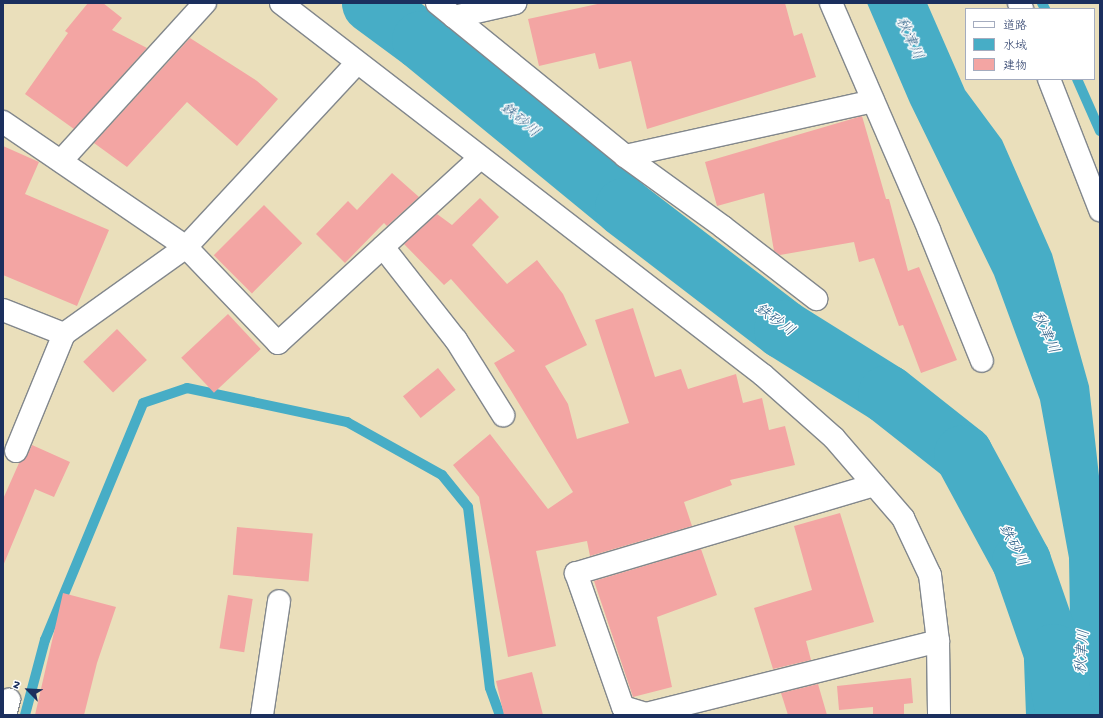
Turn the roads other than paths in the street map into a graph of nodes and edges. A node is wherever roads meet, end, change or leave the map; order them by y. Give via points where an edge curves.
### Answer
1 (205, 3) edge
2 (282, 3) edge
3 (436, 3) edge
4 (515, 3) edge
5 (831, 3) edge
6 (454, 17) junction
7 (357, 63) junction
8 (1049, 80) edge
9 (873, 101) junction
10 (3, 122) edge
11 (625, 156) junction
12 (480, 158) junction
13 (61, 161) junction
14 (1100, 210) edge
15 (186, 247) junction
16 (383, 247) junction
17 (816, 299) dead end
18 (3, 310) edge
19 (64, 334) junction
20 (982, 361) dead end
21 (503, 415) dead end
22 (16, 451) dead end
23 (874, 485) junction
24 (279, 601) dead end
25 (938, 641) junction
26 (262, 715) edge
27 (939, 715) edge

1 - 13 street
2 - 7 street
3 - 6 street
4 - 6 street
5 - 9 street
6 - 11 street
7 - 12 street
7 - 15 street
8 - 14 street
9 - 11 street
9 - 20 street
10 - 13 street
11 - 17 street
12 - 16 street
12 - 23 street via 763,375 834,438
13 - 15 street
15 - 16 street via 278,343
15 - 19 street
16 - 21 street via 456,340
18 - 19 street
19 - 22 street
23 - 25 street via 903,518 930,575
23 - 25 street via 576,573 623,707 646,714
24 - 26 street
25 - 27 street

